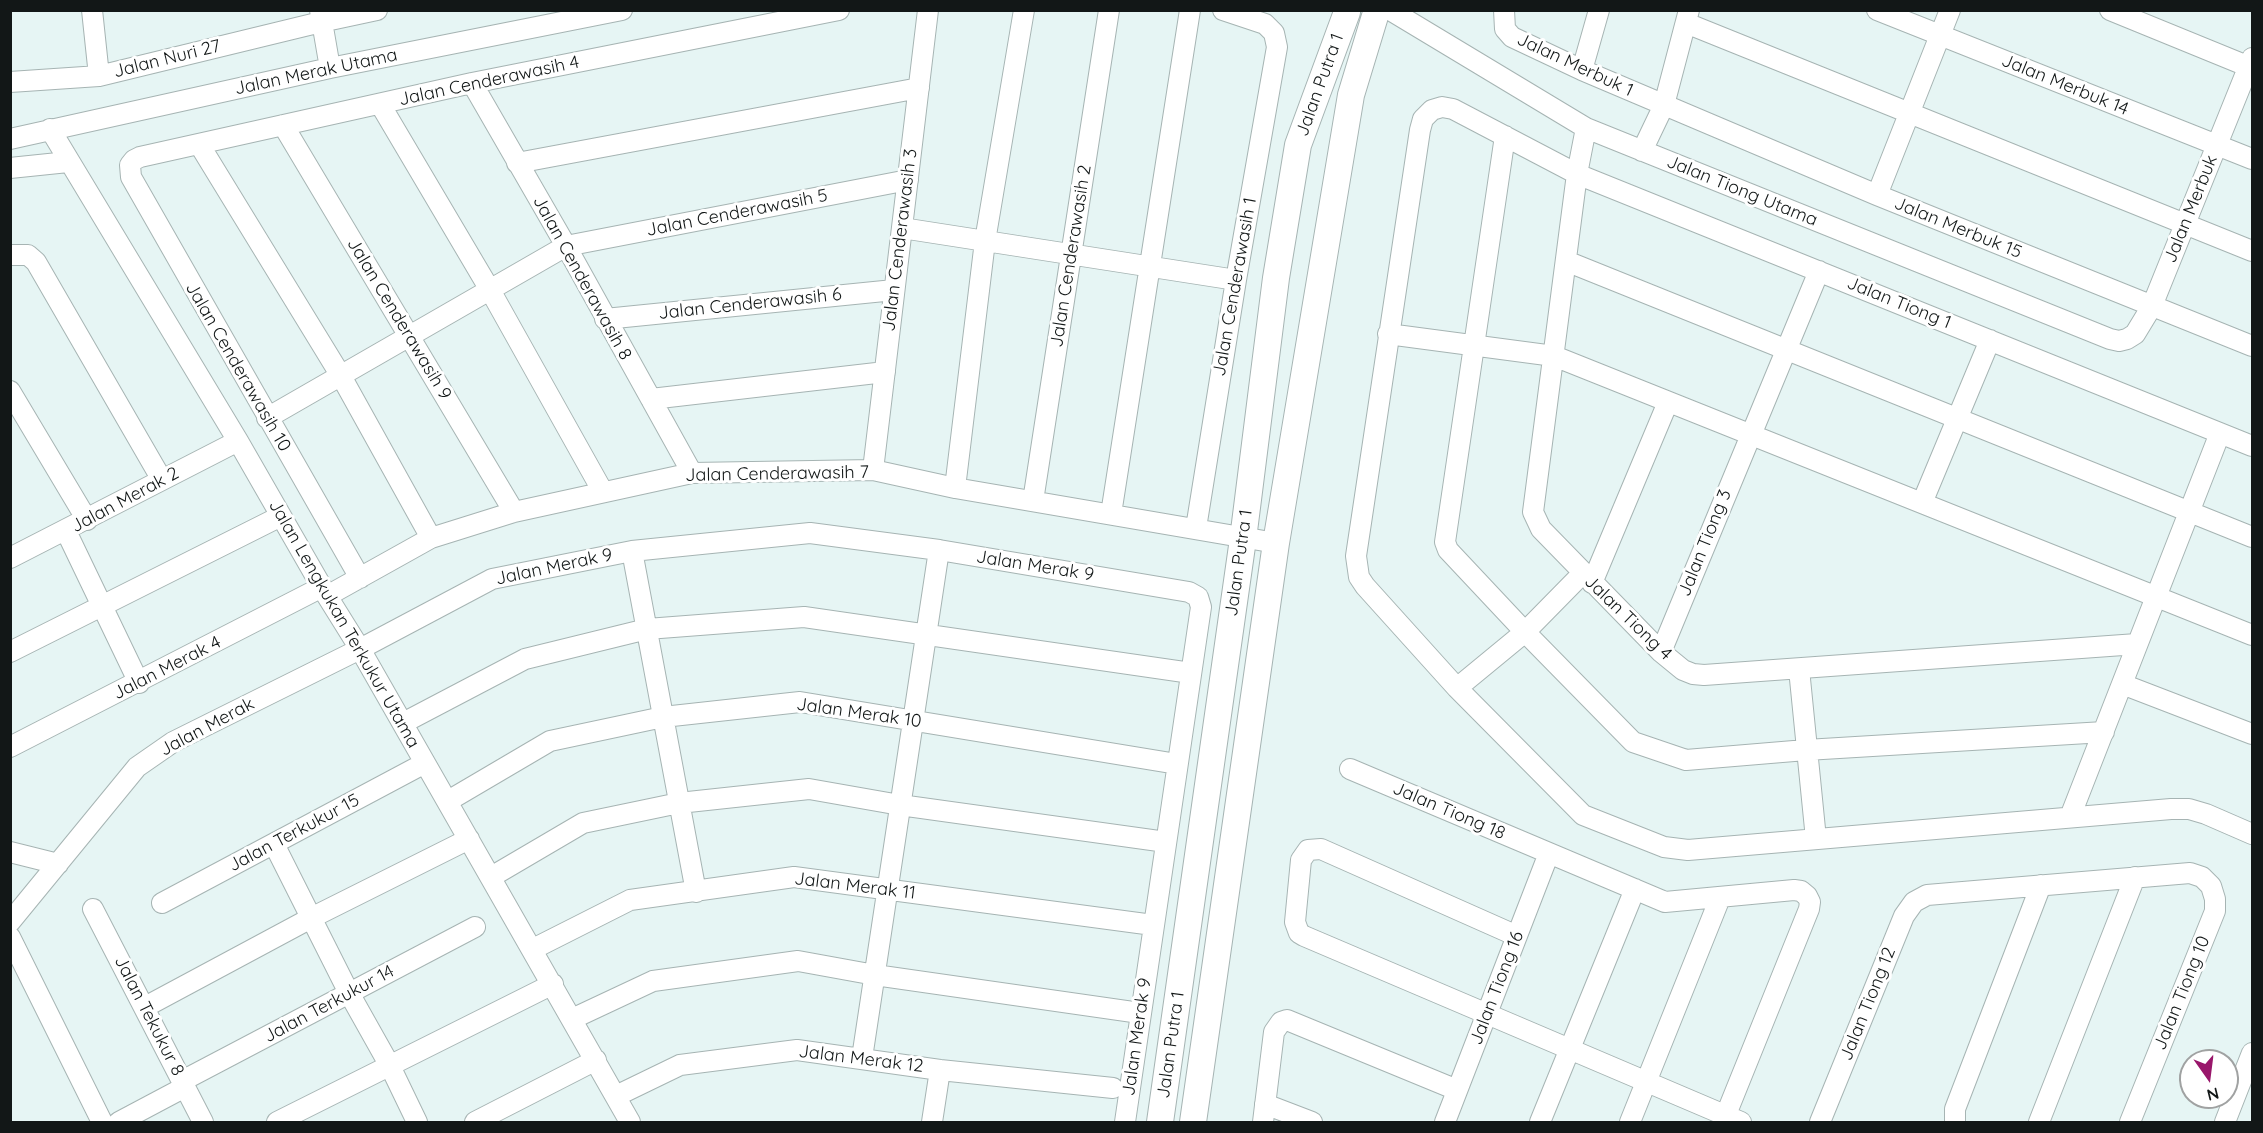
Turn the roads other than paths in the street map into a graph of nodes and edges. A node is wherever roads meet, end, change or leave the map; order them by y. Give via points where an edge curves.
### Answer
1 (92, 10) edge
2 (377, 10) edge
3 (622, 10) edge
4 (839, 10) edge
5 (928, 10) edge
6 (1024, 10) edge
7 (1109, 10) edge
8 (1190, 10) edge
9 (1223, 10) edge
10 (1504, 10) edge
11 (1599, 10) edge
12 (1877, 10) edge
13 (1950, 10) edge
14 (2110, 10) edge
15 (1346, 11) edge
16 (1382, 12) edge
17 (321, 16) edge
18 (1687, 17) edge
19 (1940, 35) junction
20 (2251, 64) edge
21 (330, 68) junction
22 (1582, 69) junction
23 (99, 76) junction
24 (10, 82) edge
25 (472, 83) junction
26 (919, 88) junction
27 (380, 104) junction
28 (1664, 105) junction
29 (1910, 113) junction
30 (283, 125) junction
31 (1586, 128) junction
32 (50, 129) junction
33 (1505, 136) junction
34 (10, 139) edge
35 (199, 144) junction
36 (2216, 145) junction
37 (1642, 151) junction
38 (140, 157) joint
39 (2253, 159) edge
40 (68, 162) junction
41 (517, 163) junction
42 (10, 168) edge
43 (1577, 174) junction
44 (908, 180) junction
45 (1878, 195) junction
46 (2185, 222) junction
47 (902, 228) junction
48 (985, 241) junction
49 (566, 246) junction
50 (2253, 251) edge
51 (1071, 254) junction
52 (10, 255) edge
53 (1566, 261) junction
54 (1149, 266) junction
55 (1819, 271) junction
56 (1236, 280) junction
57 (490, 290) junction
58 (894, 290) junction
59 (2152, 306) junction
60 (605, 319) junction
61 (1388, 334) junction
62 (410, 336) junction
63 (2109, 339) joint
64 (1990, 340) junction
65 (1473, 345) junction
66 (2253, 346) edge
67 (1786, 350) junction
68 (1554, 356) junction
69 (885, 372) junction
70 (341, 376) junction
71 (10, 392) edge
72 (651, 399) junction
73 (1668, 402) junction
74 (267, 418) junction
75 (1957, 419) junction
76 (2220, 433) junction
77 (1750, 434) junction
78 (238, 441) junction
79 (2253, 446) edge
80 (873, 470) junction
81 (692, 473) junction
82 (162, 480) junction
83 (955, 488) junction
84 (603, 492) junction
85 (1033, 501) junction
86 (1922, 503) junction
87 (2190, 512) junction
88 (514, 513) junction
89 (1111, 514) junction
90 (281, 516) junction
91 (87, 520) junction
92 (1196, 528) junction
93 (66, 531) junction
94 (2253, 537) edge
95 (431, 538) junction
96 (1243, 539) junction
97 (1276, 543) junction
98 (939, 550) junction
99 (632, 551) junction
100 (10, 558) edge
101 (360, 578) junction
102 (1588, 578) junction
103 (325, 592) junction
104 (2156, 596) junction
105 (102, 605) junction
106 (647, 629) junction
107 (1526, 632) junction
108 (2253, 635) edge
109 (926, 636) junction
110 (2137, 644) junction
111 (360, 649) junction
112 (10, 652) edge
113 (1660, 652) junction
114 (1799, 669) junction
115 (1191, 673) junction
116 (139, 683) junction
117 (2122, 684) junction
118 (1457, 688) junction
119 (663, 717) junction
120 (913, 720) junction
121 (403, 723) junction
122 (2104, 732) junction
123 (2253, 734) edge
124 (10, 747) edge
125 (1806, 750) junction
126 (425, 763) junction
127 (1177, 764) junction
128 (1350, 769) dead end
129 (448, 801) junction
130 (679, 803) junction
131 (900, 805) junction
132 (2070, 818) junction
133 (2253, 834) edge
134 (469, 839) junction
135 (1816, 839) junction
136 (1166, 842) junction
137 (274, 844) junction
138 (10, 852) edge
139 (1549, 853) junction
140 (58, 864) junction
141 (491, 877) junction
142 (2135, 877) junction
143 (2041, 885) junction
144 (1635, 889) junction
145 (888, 890) junction
146 (696, 892) junction
147 (1720, 898) junction
148 (162, 903) dead end
149 (93, 909) dead end
150 (311, 918) junction
151 (10, 922) edge
152 (1153, 925) junction
153 (476, 927) dead end
154 (1517, 936) junction
155 (10, 937) edge
156 (533, 950) junction
157 (875, 975) junction
158 (553, 984) junction
159 (349, 993) junction
160 (145, 1007) junction
161 (1140, 1013) junction
162 (1487, 1013) junction
163 (573, 1018) junction
164 (1569, 1048) junction
165 (2253, 1053) edge
166 (862, 1058) junction
167 (596, 1060) junction
168 (390, 1066) junction
169 (940, 1070) junction
170 (1646, 1081) junction
171 (183, 1084) junction
172 (1113, 1088) dead end
173 (1457, 1090) junction
174 (615, 1096) junction
175 (1264, 1113) edge
176 (1730, 1120) edge
177 (102, 1122) edge
178 (119, 1122) edge
179 (204, 1122) edge
180 (277, 1122) edge
181 (417, 1122) edge
182 (475, 1122) edge
183 (630, 1122) edge
184 (932, 1122) edge
185 (1125, 1122) edge
186 (1160, 1122) edge
187 (1193, 1122) edge
188 (1312, 1122) edge
189 (1444, 1122) edge
190 (1540, 1122) edge
191 (1630, 1122) edge
192 (1820, 1122) edge
193 (1954, 1122) edge
194 (2039, 1122) edge
195 (2130, 1122) edge
196 (2225, 1122) edge

1 - 23 street
2 - 17 street, Jalan Nuri 27
3 - 21 street, Jalan Merak Utama
4 - 25 street, Jalan Cenderawasih 4
5 - 26 street, Jalan Cenderawasih 3
6 - 48 street
7 - 51 street, Jalan Cenderawasih 2
8 - 54 street
9 - 56 street, Jalan Cenderawasih 1 via 1265,24 1274,33 1277,47
10 - 22 street, Jalan Merbuk 1 via 1505,28 1512,37
11 - 22 street
12 - 19 street, Jalan Merbuk 14
13 - 19 street
14 - 20 street
15 - 16 main road via 1365,20
15 - 96 main road, Jalan Putra 1 via 1298,146 1276,278
16 - 31 street, Jalan Tiong Utama
16 - 97 main road, Jalan Putra 1 via 1351,95
17 - 21 street
17 - 23 street, Jalan Nuri 27
18 - 28 street
18 - 29 street
19 - 29 street
19 - 36 street, Jalan Merbuk 14
20 - 36 street, Jalan Merbuk
21 - 32 street, Jalan Merak Utama
22 - 28 street, Jalan Merbuk 1
23 - 24 street, Jalan Nuri 27
25 - 27 street, Jalan Cenderawasih 4
25 - 41 street, Jalan Cenderawasih 8
26 - 41 street
26 - 44 street, Jalan Cenderawasih 3
27 - 30 street, Jalan Cenderawasih 4
27 - 57 street
28 - 37 street
28 - 45 street, Jalan Merbuk 15
29 - 45 street
29 - 46 street
30 - 35 street, Jalan Cenderawasih 4
30 - 62 street, Jalan Cenderawasih 9
31 - 37 street, Jalan Tiong Utama
31 - 43 street, Jalan Tiong 4
32 - 34 street, Jalan Merak Utama
32 - 40 street, Jalan Lengkukan Terkukur Utama
33 - 43 street, Jalan Tiong 1
33 - 61 street, Jalan Tiong 1 via 1442,106 1423,119
33 - 65 street
35 - 38 street, Jalan Cenderawasih 4
35 - 70 street
36 - 39 street, Jalan Merbuk 14
36 - 46 street, Jalan Merbuk
37 - 63 street, Jalan Tiong Utama
38 - 74 street, Jalan Cenderawasih 10 via 130,165 131,177
40 - 42 street
40 - 78 street, Jalan Lengkukan Terkukur Utama
41 - 49 street, Jalan Cenderawasih 8
43 - 53 street, Jalan Tiong 4
43 - 55 street, Jalan Tiong 1
44 - 47 street, Jalan Cenderawasih 3
44 - 49 street, Jalan Cenderawasih 5
45 - 59 street, Jalan Merbuk 15
46 - 50 street
46 - 59 street, Jalan Merbuk
47 - 48 street
47 - 58 street, Jalan Cenderawasih 3
48 - 51 street
48 - 83 street
49 - 57 street, Jalan Cenderawasih 5
49 - 60 street, Jalan Cenderawasih 8
51 - 54 street
51 - 85 street, Jalan Cenderawasih 2
52 - 82 street via 28,255 36,262
53 - 67 street
53 - 68 street, Jalan Tiong 4
54 - 56 street
54 - 89 street
55 - 64 street, Jalan Tiong 1
55 - 67 street, Jalan Tiong 3
56 - 92 street, Jalan Cenderawasih 1
57 - 62 street, Jalan Cenderawasih 5
57 - 84 street
58 - 60 street, Jalan Cenderawasih 6
58 - 69 street, Jalan Cenderawasih 3
59 - 63 street, Jalan Merbuk via 2135,334 2119,341
59 - 66 street, Jalan Merbuk 15
60 - 72 street, Jalan Cenderawasih 8
61 - 65 street
61 - 118 street via 1356,567 1365,586
62 - 70 street, Jalan Cenderawasih 5
62 - 88 street, Jalan Cenderawasih 9
64 - 75 street
64 - 76 street, Jalan Tiong 1
65 - 68 street
65 - 107 street via 1445,542 1448,550
67 - 75 street
67 - 77 street, Jalan Tiong 3
68 - 73 street
68 - 102 street, Jalan Tiong 4 via 1533,512 1542,529
69 - 72 street
69 - 80 street, Jalan Cenderawasih 3
70 - 74 street, Jalan Cenderawasih 5
70 - 95 street
71 - 91 street
72 - 81 street, Jalan Cenderawasih 8
73 - 77 street
73 - 102 street
74 - 101 street, Jalan Cenderawasih 10
75 - 86 street
75 - 87 street
76 - 79 street, Jalan Tiong 1
76 - 87 street
77 - 86 street
77 - 113 street, Jalan Tiong 3
78 - 82 street, Jalan Merak 2
78 - 90 street, Jalan Lengkukan Terkukur Utama
80 - 81 street, Jalan Cenderawasih 7
80 - 83 street, Jalan Cenderawasih 7
81 - 84 street, Jalan Cenderawasih 7
82 - 91 street, Jalan Merak 2
83 - 85 street, Jalan Cenderawasih 7
84 - 88 street, Jalan Cenderawasih 7
85 - 89 street, Jalan Cenderawasih 7
86 - 104 street
87 - 94 street
87 - 104 street
88 - 95 street, Jalan Cenderawasih 7
89 - 92 street, Jalan Cenderawasih 7
90 - 103 street, Jalan Lengkukan Terkukur Utama
90 - 105 street
91 - 93 street, Jalan Merak 2
92 - 96 street, Jalan Cenderawasih 7
93 - 100 street, Jalan Merak 2
93 - 105 street
95 - 101 street, Jalan Cenderawasih 7
96 - 97 street, Jalan Cenderawasih 7
96 - 186 main road, Jalan Putra 1
97 - 187 main road, Jalan Putra 1
98 - 99 street, Jalan Merak 9 via 810,533
98 - 109 street
98 - 115 street, Jalan Merak 9 via 1194,593 1201,607
99 - 106 street
99 - 111 street, Jalan Merak 9 via 492,579
101 - 103 street, Jalan Cenderawasih 7
102 - 107 street
102 - 113 street, Jalan Tiong 4
103 - 111 street, Jalan Lengkukan Terkukur Utama
103 - 116 street, Jalan Merak 4
104 - 108 street
104 - 110 street
105 - 112 street
105 - 116 street
106 - 109 street via 804,618
106 - 119 street
106 - 121 street via 525,659
107 - 118 street
107 - 125 street via 1634,742 1686,760
109 - 115 street
109 - 120 street
110 - 114 street, Jalan Tiong 4
110 - 117 street
111 - 121 street, Jalan Lengkukan Terkukur Utama
111 - 140 street, Jalan Merak via 173,742 137,767
113 - 114 street, Jalan Tiong 4 via 1693,674
114 - 125 street
115 - 127 street, Jalan Merak 9
116 - 124 street, Jalan Merak 4
117 - 122 street
117 - 123 street
118 - 135 street via 1583,815 1676,850
119 - 120 street, Jalan Merak 10 via 800,702
119 - 129 street, Jalan Merak 10 via 550,741
119 - 130 street
120 - 127 street, Jalan Merak 10
120 - 131 street
121 - 126 street, Jalan Lengkukan Terkukur Utama
122 - 125 street
122 - 132 street
125 - 135 street
126 - 129 street, Jalan Lengkukan Terkukur Utama
126 - 137 street, Jalan Terkukur 15
127 - 136 street, Jalan Merak 9
128 - 139 street, Jalan Tiong 18
129 - 134 street, Jalan Lengkukan Terkukur Utama
130 - 131 street via 809,789
130 - 141 street via 583,823
130 - 146 street
131 - 136 street
131 - 145 street
132 - 133 street via 2189,809
132 - 135 street
134 - 141 street, Jalan Lengkukan Terkukur Utama
134 - 150 street
136 - 152 street, Jalan Merak 9
137 - 148 street, Jalan Terkukur 15
137 - 150 street
138 - 140 street
139 - 144 street, Jalan Tiong 18
139 - 154 street, Jalan Tiong 16
140 - 151 street, Jalan Merak
141 - 156 street, Jalan Lengkukan Terkukur Utama
142 - 143 street
142 - 194 street
142 - 195 street, Jalan Tiong 10 via 2190,873 2202,877 2216,899 2215,911
143 - 192 street, Jalan Tiong 12 via 1927,895 1914,902 1904,916
143 - 193 street via 1955,1110
144 - 147 street, Jalan Tiong 18 via 1665,902
144 - 164 street
145 - 146 street, Jalan Merak 11 via 794,877
145 - 152 street, Jalan Merak 11
145 - 157 street
146 - 156 street, Jalan Merak 11 via 630,900
147 - 170 street
147 - 176 street, Jalan Tiong 18 via 1794,890 1801,891 1809,902
149 - 160 street, Jalan Tekukur 8
150 - 159 street
150 - 160 street
152 - 161 street, Jalan Merak 9
153 - 159 street, Jalan Terkukur 14
154 - 162 street, Jalan Tiong 16
154 - 162 street via 1321,849 1308,850 1301,860 1295,922 1299,933
155 - 177 street
156 - 158 street, Jalan Lengkukan Terkukur Utama
157 - 161 street
157 - 163 street via 798,962 653,981
157 - 166 street
158 - 163 street, Jalan Lengkukan Terkukur Utama
158 - 168 street
159 - 168 street
159 - 171 street, Jalan Terkukur 14
160 - 171 street, Jalan Tekukur 8
161 - 185 street, Jalan Merak 9
162 - 164 street
162 - 173 street, Jalan Tiong 16
163 - 167 street, Jalan Lengkukan Terkukur Utama
164 - 170 street
164 - 190 street
165 - 196 street
166 - 169 street, Jalan Merak 12
166 - 174 street, Jalan Merak 12 via 797,1050 680,1065
167 - 174 street, Jalan Lengkukan Terkukur Utama
167 - 182 street
168 - 180 street
168 - 181 street
169 - 172 street, Jalan Merak 12
169 - 184 street
170 - 176 street
170 - 191 street
171 - 178 street, Jalan Terkukur 14
171 - 179 street, Jalan Tekukur 8
173 - 175 street via 1287,1020 1274,1032
173 - 189 street, Jalan Tiong 16
174 - 183 street, Jalan Lengkukan Terkukur Utama
175 - 188 street

